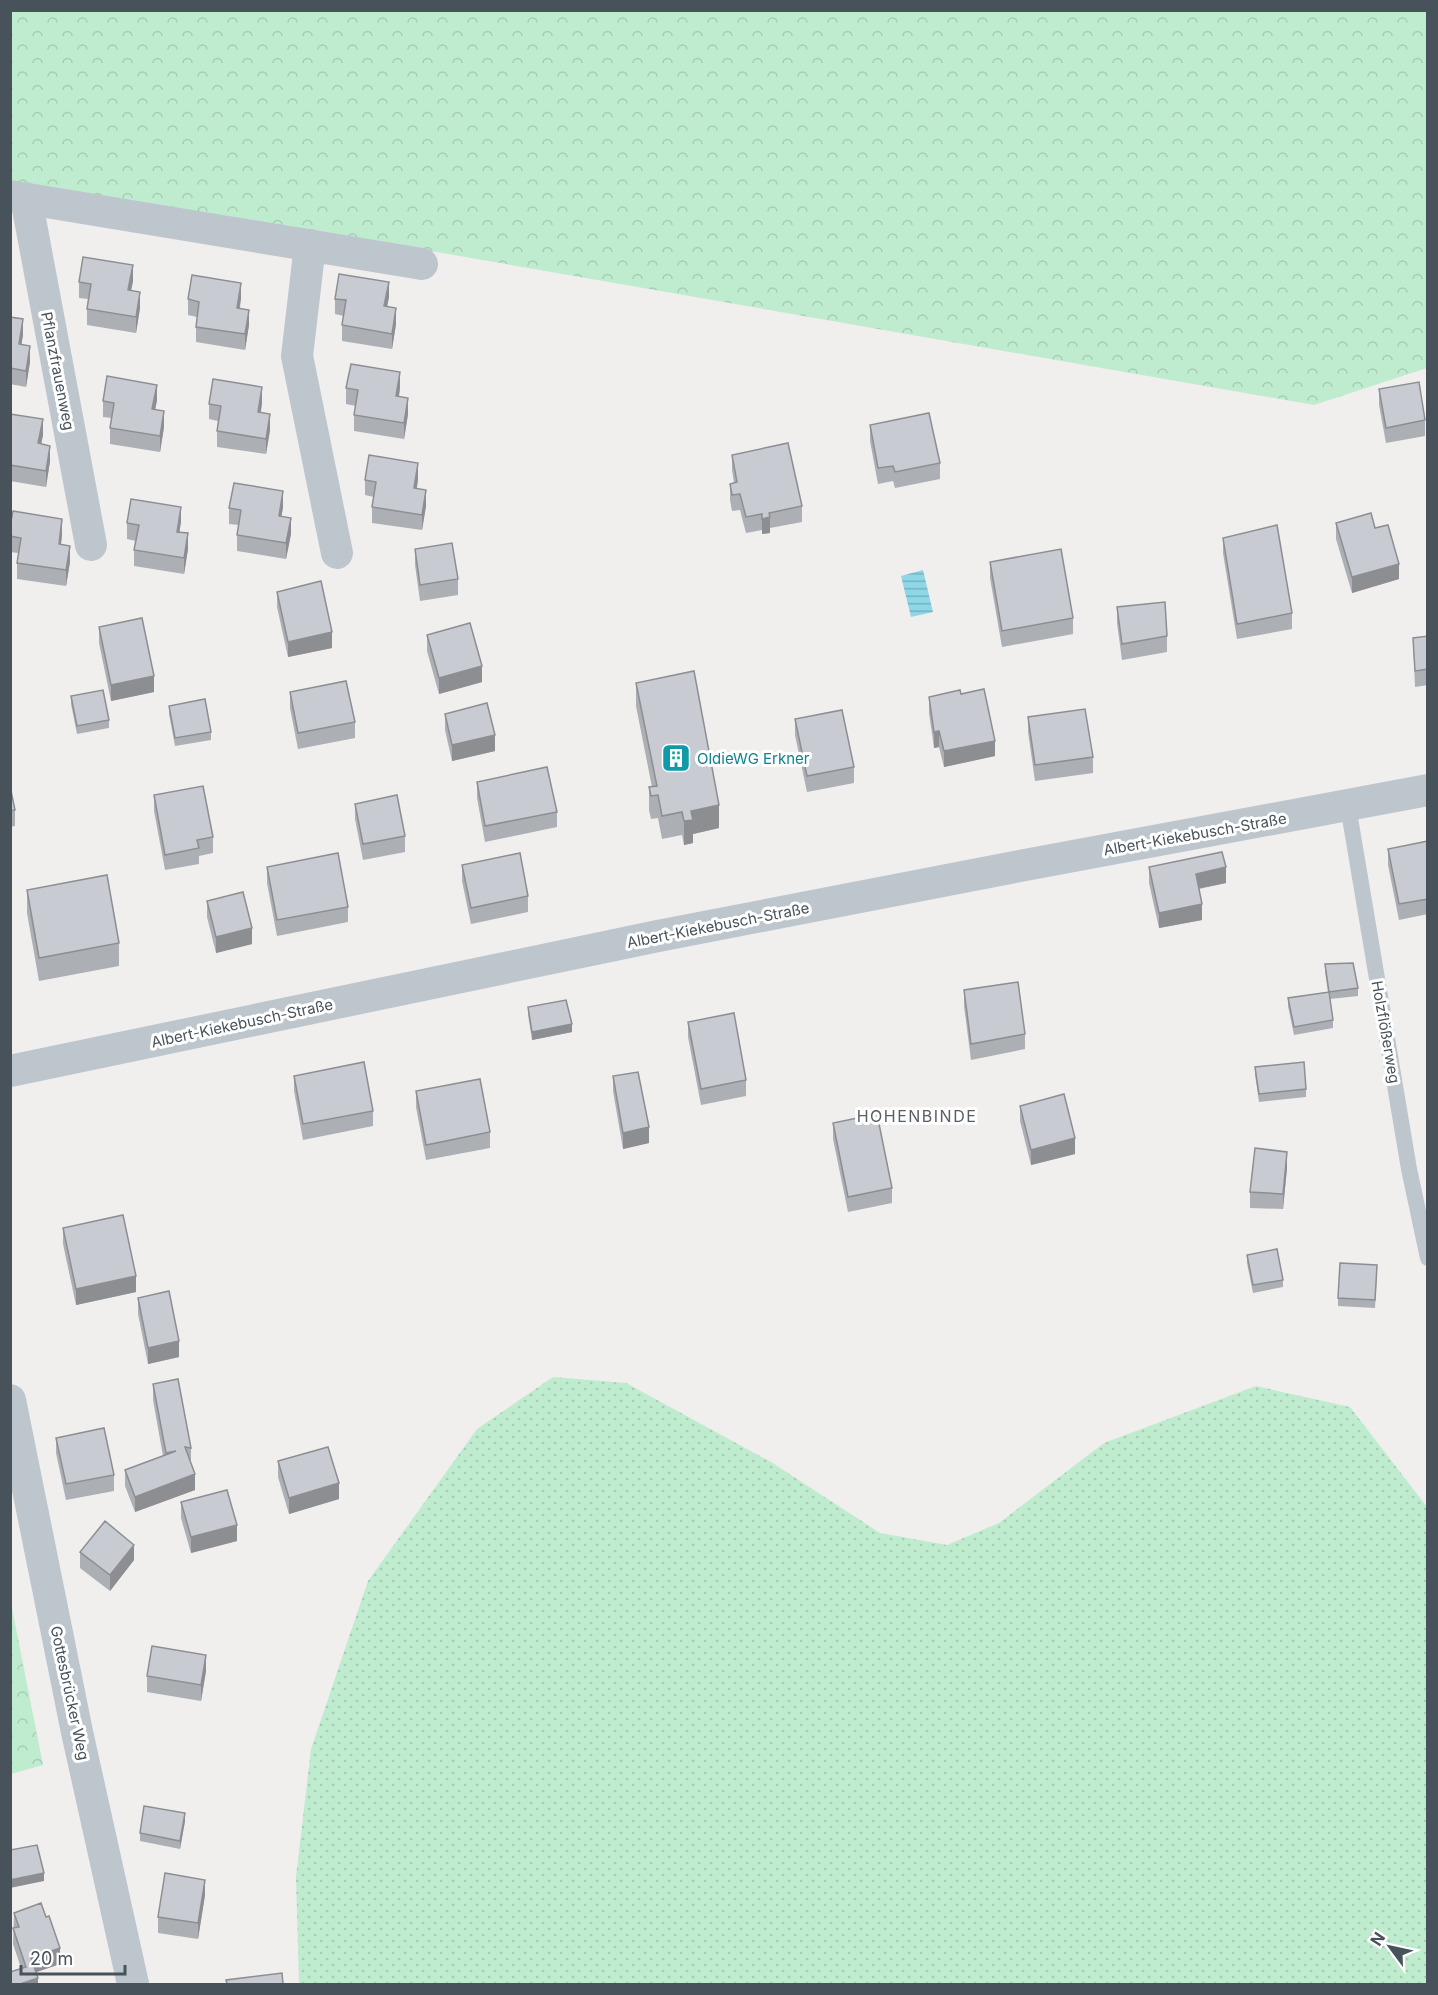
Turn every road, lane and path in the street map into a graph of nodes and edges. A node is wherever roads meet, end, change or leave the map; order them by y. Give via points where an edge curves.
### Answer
1 (18, 197) edge
2 (310, 245) junction
3 (422, 264) dead end
4 (91, 545) dead end
5 (338, 553) dead end
6 (1428, 790) edge
7 (1348, 806) junction
8 (10, 1071) edge
9 (1428, 1258) edge
10 (10, 1400) edge
11 (133, 1984) edge

1 - 2 street, Pflanzfrauenweg
1 - 4 street, Pflanzfrauenweg
2 - 3 street, Pflanzfrauenweg
2 - 5 street via 297,356
6 - 7 street, Albert-Kiekebusch-Straße
7 - 8 street, Albert-Kiekebusch-Straße via 658,936
7 - 9 lane, Holzflößerweg via 1409,1169
10 - 11 street, Gottesbrücker Weg

